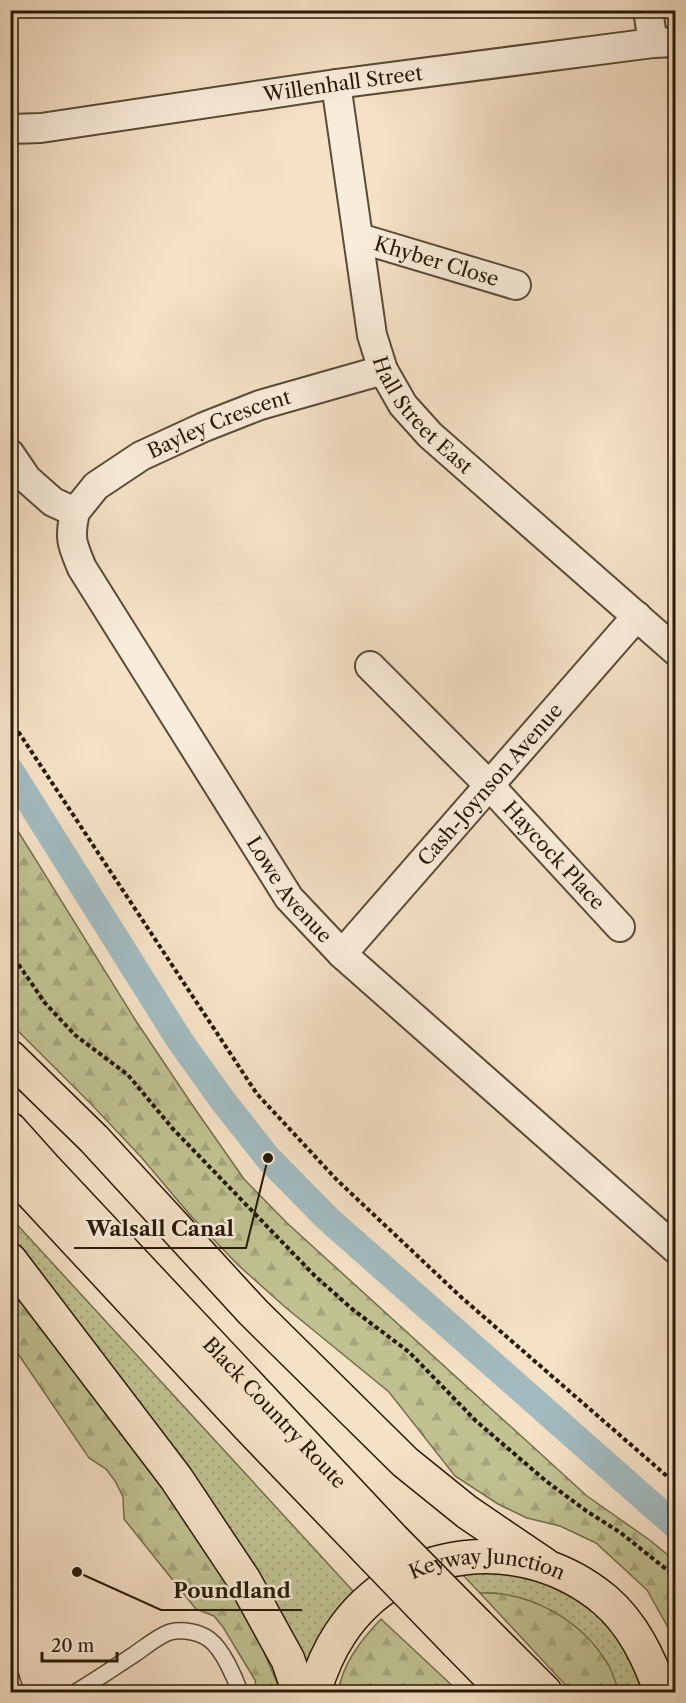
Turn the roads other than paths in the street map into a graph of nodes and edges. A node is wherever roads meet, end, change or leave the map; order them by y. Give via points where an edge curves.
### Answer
1 (648, 10) edge
2 (664, 42) edge
3 (336, 84) junction
4 (10, 129) edge
5 (358, 238) junction
6 (516, 285) dead end
7 (383, 370) junction
8 (10, 454) edge
9 (75, 512) junction
10 (637, 616) junction
11 (675, 651) edge
12 (370, 666) dead end
13 (489, 785) junction
14 (620, 927) dead end
15 (342, 954) junction
16 (10, 1057) edge
17 (10, 1129) edge
18 (10, 1170) edge
19 (671, 1238) edge
20 (10, 1260) edge
21 (384, 1548) junction
22 (544, 1565) junction
23 (468, 1634) junction
24 (656, 1678) edge
25 (76, 1692) edge
26 (240, 1692) edge
27 (299, 1692) edge
28 (314, 1692) edge
29 (505, 1692) edge
30 (545, 1692) edge
31 (670, 1692) edge

1 - 2 street
2 - 3 street, Willenhall Street
3 - 4 street, Willenhall Street via 41,128
3 - 5 street, Hall Street East
5 - 6 street, Khyber Close
5 - 7 street, Hall Street East via 372,335
7 - 9 street, Bayley Crescent via 260,405 141,456 96,486
7 - 10 street, Hall Street East via 403,405 430,435
8 - 9 street via 27,479 53,502
9 - 15 street, Lowe Avenue via 72,544 103,604 289,898
10 - 11 street, Hall Street East
10 - 13 street, Cash-Joynson Avenue
12 - 13 street, Haycock Place
13 - 14 street, Haycock Place
13 - 15 street, Cash-Joynson Avenue
15 - 19 street, Lowe Avenue
16 - 22 highway via 94,1139 253,1312 405,1462 467,1512
17 - 21 highway, Black Country Route
18 - 21 highway, Black Country Route via 250,1428
20 - 27 highway via 176,1478 244,1580 288,1660
21 - 23 highway, Black Country Route, bridge
22 - 24 highway, Keyway Junction via 584,1584 619,1614 635,1635
22 - 28 highway, Keyway Junction via 513,1557 472,1556 444,1561 398,1580 370,1600 340,1633
23 - 29 highway, Black Country Route
23 - 30 highway, Black Country Route
24 - 31 highway, Keyway Junction
25 - 26 lane via 154,1641 178,1631 194,1632 211,1640

